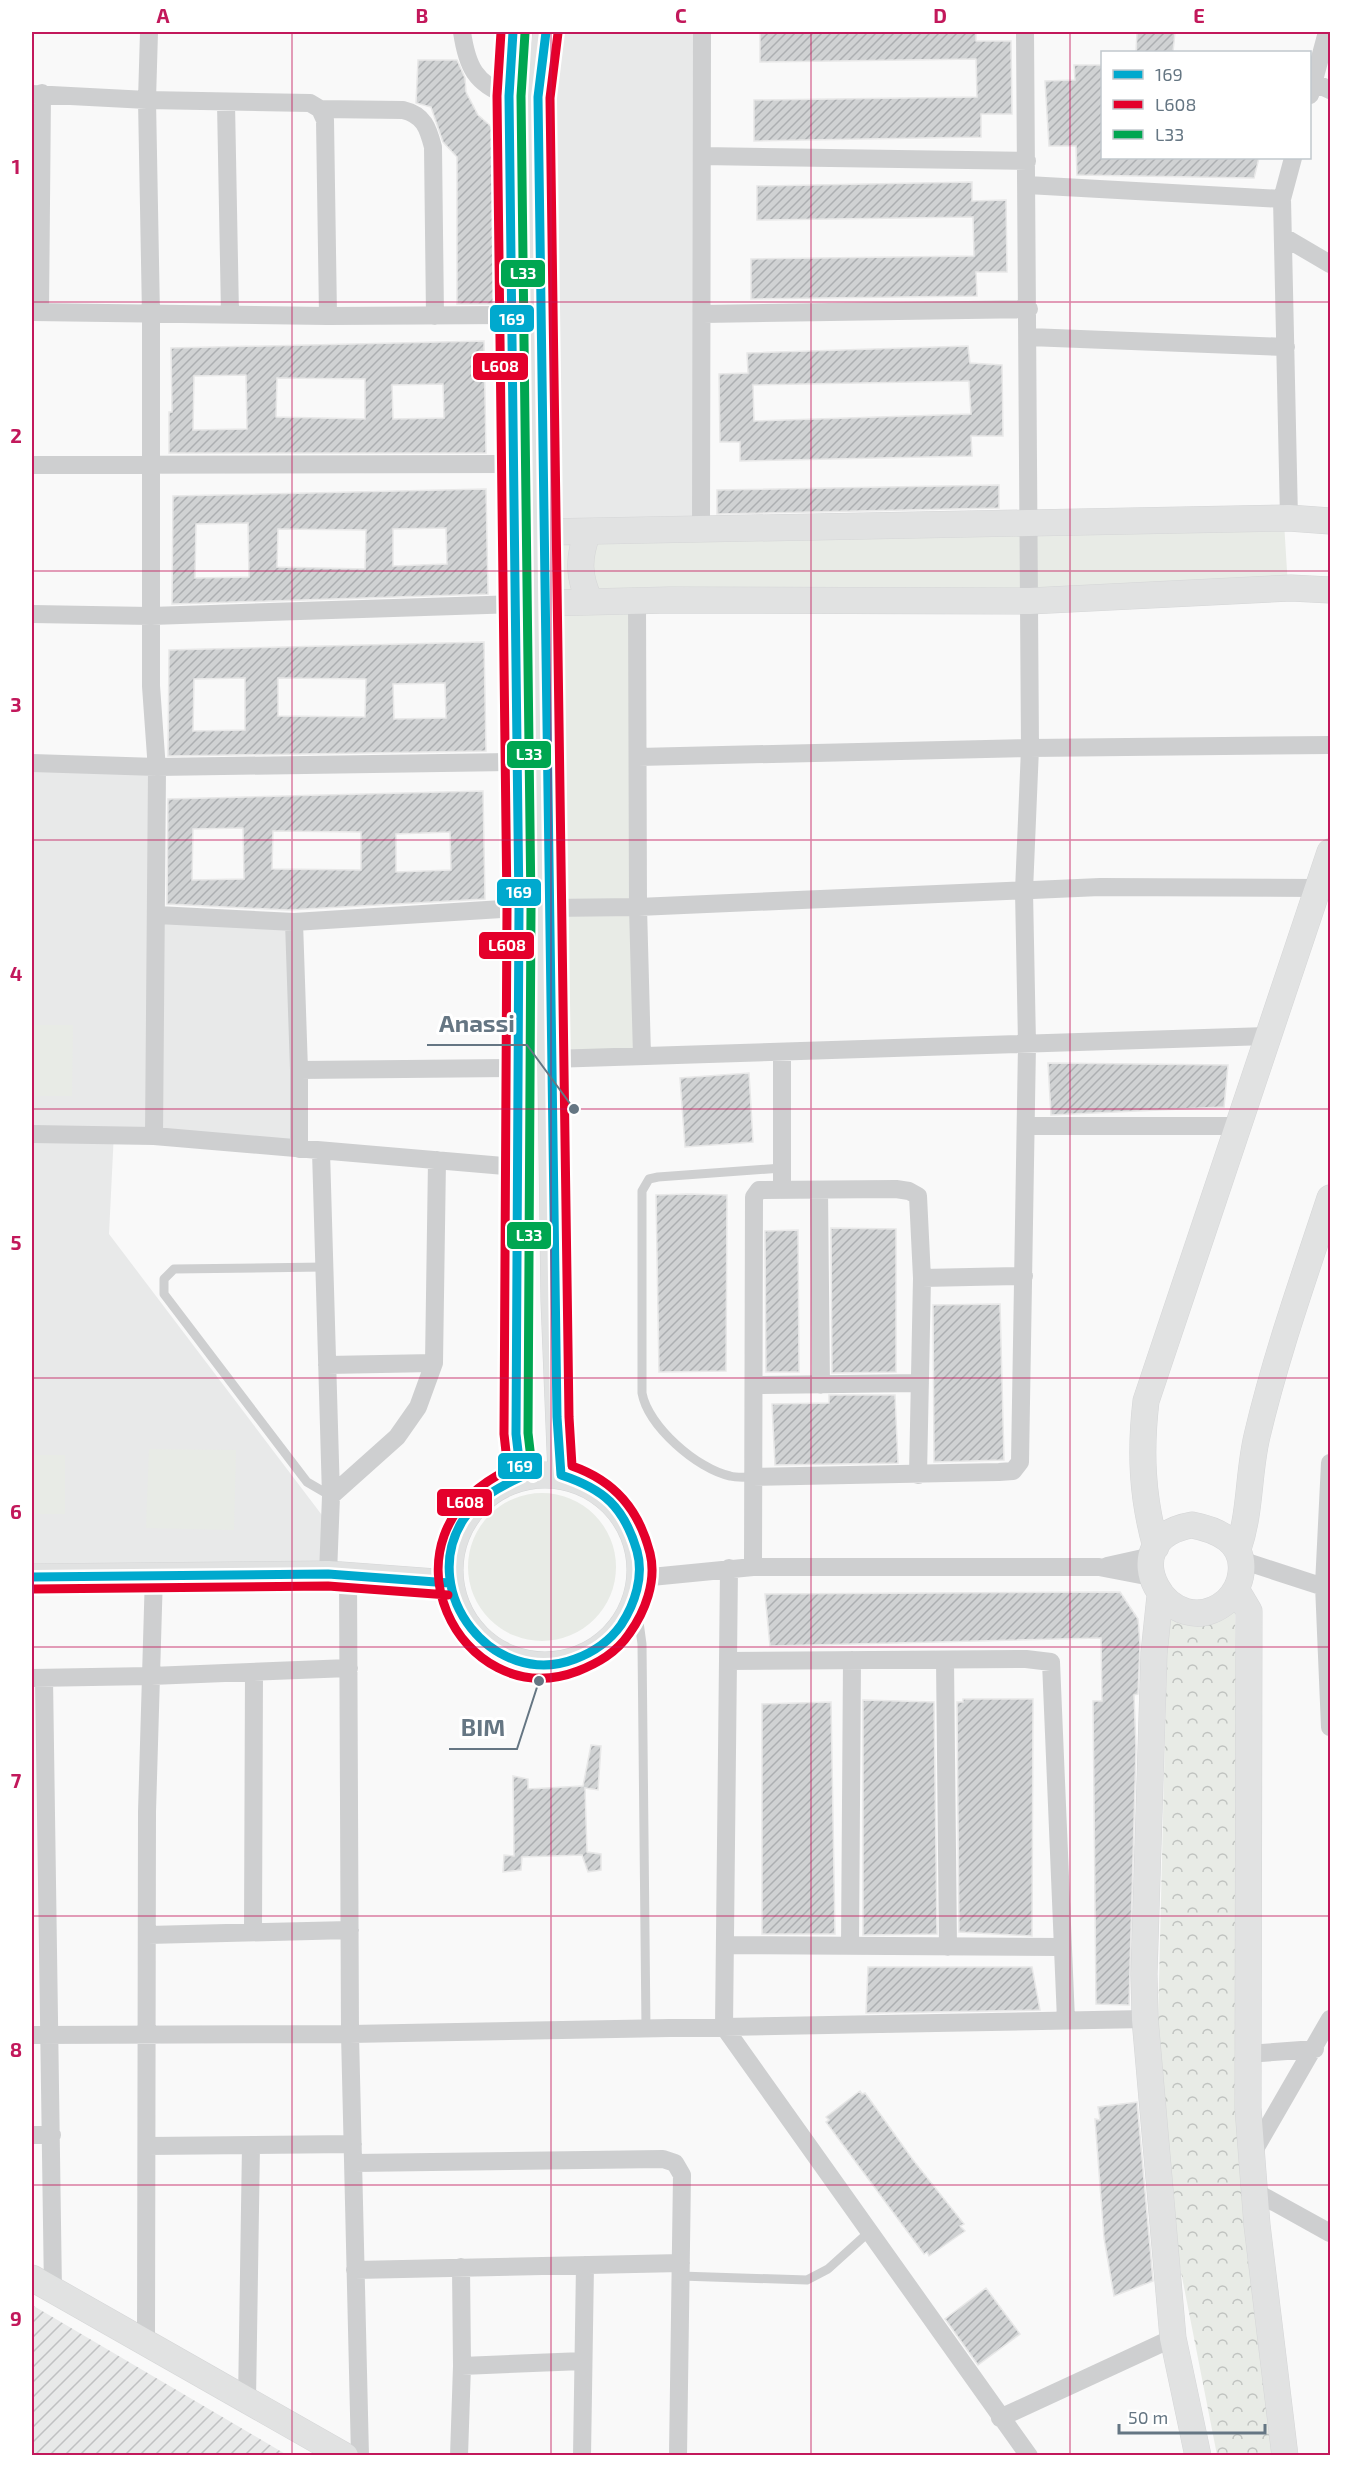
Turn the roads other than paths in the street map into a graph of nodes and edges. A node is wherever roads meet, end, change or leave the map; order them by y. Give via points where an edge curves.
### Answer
1 (149, 32) edge
2 (462, 32) edge
3 (513, 32) edge
4 (546, 32) edge
5 (702, 32) edge
6 (1025, 32) edge
7 (1326, 32) edge
8 (1311, 88) edge
9 (1330, 90) edge
10 (37, 93) edge
11 (509, 96) junction
12 (147, 100) junction
13 (226, 103) junction
14 (320, 109) junction
15 (702, 156) junction
16 (1293, 159) edge
17 (1027, 161) junction
18 (1027, 185) junction
19 (1282, 199) junction
20 (1284, 237) junction
21 (1330, 264) edge
22 (1029, 309) junction
23 (36, 312) edge
24 (230, 314) junction
25 (703, 314) junction
26 (151, 315) junction
27 (511, 315) junction
28 (328, 316) junction
29 (435, 316) junction
30 (1029, 336) junction
31 (1286, 347) junction
32 (513, 464) junction
33 (32, 465) edge
34 (149, 466) junction
35 (1289, 518) junction
36 (1030, 521) junction
37 (1330, 521) edge
38 (701, 529) junction
39 (544, 532) junction
40 (588, 532) junction
41 (1330, 591) edge
42 (637, 600) junction
43 (590, 601) junction
44 (1030, 602) junction
45 (545, 603) junction
46 (514, 604) junction
47 (32, 614) edge
48 (151, 616) junction
49 (1330, 745) edge
50 (1030, 748) junction
51 (638, 758) junction
52 (516, 762) junction
53 (32, 763) edge
54 (157, 767) junction
55 (1330, 852) edge
56 (1318, 888) junction
57 (1024, 891) junction
58 (638, 907) junction
59 (519, 908) junction
60 (548, 908) junction
61 (157, 915) junction
62 (294, 922) junction
63 (1267, 1036) junction
64 (1027, 1044) junction
65 (782, 1052) junction
66 (642, 1056) junction
67 (551, 1059) junction
68 (517, 1068) junction
69 (299, 1070) junction
70 (1026, 1126) junction
71 (1237, 1126) junction
72 (32, 1134) edge
73 (154, 1136) junction
74 (299, 1149) junction
75 (321, 1151) junction
76 (437, 1160) junction
77 (516, 1167) junction
78 (782, 1168) junction
79 (782, 1190) junction
80 (819, 1191) junction
81 (1330, 1198) edge
82 (324, 1267) junction
83 (1024, 1276) junction
84 (922, 1278) junction
85 (434, 1364) junction
86 (327, 1365) junction
87 (920, 1383) junction
88 (754, 1385) junction
89 (821, 1385) junction
90 (1330, 1469) edge
91 (561, 1475) junction
92 (918, 1475) junction
93 (521, 1477) junction
94 (753, 1477) junction
95 (331, 1496) junction
96 (753, 1567) junction
97 (729, 1568) junction
98 (1155, 1569) junction
99 (1239, 1569) junction
100 (154, 1574) junction
101 (338, 1575) junction
102 (32, 1577) edge
103 (449, 1583) junction
104 (1327, 1587) edge
105 (638, 1589) junction
106 (852, 1660) junction
107 (945, 1660) junction
108 (728, 1661) junction
109 (349, 1668) junction
110 (254, 1672) junction
111 (151, 1676) junction
112 (38, 1678) edge
113 (1330, 1727) edge
114 (39, 1772) edge
115 (40, 1923) edge
116 (350, 1930) junction
117 (253, 1932) junction
118 (148, 1935) junction
119 (725, 1945) junction
120 (850, 1946) junction
121 (948, 1947) junction
122 (1061, 1947) junction
123 (1145, 2019) junction
124 (1330, 2019) edge
125 (1066, 2020) junction
126 (724, 2027) junction
127 (646, 2029) junction
128 (148, 2034) junction
129 (350, 2034) junction
130 (32, 2035) edge
131 (51, 2035) junction
132 (1315, 2049) junction
133 (1248, 2054) junction
134 (32, 2135) edge
135 (52, 2135) junction
136 (353, 2144) junction
137 (251, 2145) junction
138 (147, 2146) junction
139 (1251, 2156) junction
140 (354, 2163) junction
141 (1254, 2192) junction
142 (869, 2232) junction
143 (1330, 2233) edge
144 (585, 2265) junction
145 (461, 2266) junction
146 (680, 2269) junction
147 (355, 2270) junction
148 (42, 2285) edge
149 (1173, 2338) junction
150 (146, 2344) junction
151 (583, 2361) junction
152 (462, 2366) junction
153 (248, 2401) junction
154 (1000, 2418) junction
155 (345, 2456) edge
156 (360, 2456) edge
157 (459, 2456) edge
158 (582, 2456) edge
159 (678, 2456) edge
160 (1029, 2456) edge
161 (1198, 2456) edge
162 (1286, 2456) edge

1 - 12 street
2 - 11 street via 470,64 481,82
3 - 11 street
4 - 39 street via 538,97
5 - 15 street
6 - 17 street
7 - 8 street
8 - 9 street
10 - 12 street
10 - 23 street
11 - 27 street
12 - 13 street
12 - 26 street
13 - 14 street via 310,104
13 - 24 street
14 - 28 street via 325,120
14 - 29 street via 404,110 417,113 428,128 433,147
15 - 17 street
15 - 25 street
16 - 19 street
17 - 18 street
18 - 19 street
18 - 22 street
19 - 20 street
20 - 21 street
20 - 31 street
22 - 25 street
22 - 30 street
23 - 26 street
24 - 26 street
24 - 28 street
25 - 38 street
26 - 34 street
27 - 29 street
27 - 32 street
28 - 29 street
30 - 31 street
30 - 36 street
31 - 35 street
32 - 34 street
32 - 46 street
33 - 34 street
34 - 48 street
35 - 36 street
35 - 37 street
36 - 38 street
36 - 44 street
38 - 40 street
39 - 40 street
39 - 45 street
40 - 43 street via 580,567 581,585
41 - 44 street via 1291,588
42 - 43 street
42 - 44 street
42 - 51 street
43 - 45 street
44 - 50 street
45 - 60 street
46 - 48 street
46 - 52 street
47 - 48 street
48 - 54 street
49 - 50 street
50 - 51 street
50 - 57 street
51 - 58 street
52 - 54 street
52 - 59 street
53 - 54 street
54 - 61 street
55 - 56 street
56 - 57 street via 1100,887
56 - 63 street
57 - 58 street
57 - 64 street
58 - 60 street
58 - 66 street
59 - 62 street
59 - 68 street
60 - 67 street
61 - 62 street
61 - 73 street
62 - 69 street
63 - 64 street
63 - 71 street
64 - 65 street
64 - 70 street
65 - 66 street
65 - 78 street
66 - 67 street
67 - 91 street
68 - 69 street
68 - 77 street
69 - 74 street
70 - 71 street
70 - 83 street
71 - 98 street via 1146,1401 1142,1485
72 - 73 street
73 - 74 street
74 - 75 street
75 - 76 street
75 - 82 street
76 - 77 street
76 - 85 street
77 - 93 street via 516,1434
78 - 79 street
78 - 94 lane via 658,1176 649,1179 642,1191 645,1407 687,1453 709,1468 731,1476
79 - 80 street
79 - 88 street via 759,1190 754,1197
80 - 84 street via 896,1189 918,1196
80 - 89 street
81 - 99 street via 1272,1374 1256,1440
82 - 86 street
82 - 95 lane via 174,1269 164,1279 164,1294 307,1482
83 - 84 street
83 - 92 street via 1021,1446 1017,1467 1013,1471
84 - 87 street
85 - 86 street
85 - 95 street via 418,1407 397,1437
86 - 95 street
87 - 89 street
87 - 92 street
88 - 89 street
88 - 94 street
90 - 104 street
91 - 93 street
91 - 105 street via 588,1484 612,1501 639,1550
92 - 94 street
93 - 103 street via 489,1492 465,1516 451,1548
94 - 96 street
95 - 101 street
96 - 97 street
96 - 98 street
97 - 105 street
97 - 108 street
98 - 99 street via 1167,1534 1192,1526 1216,1531
98 - 99 street via 1172,1605 1199,1612 1215,1609 1228,1600
98 - 123 street
99 - 104 street via 1274,1570
99 - 133 street via 1249,1611
100 - 101 street
100 - 102 street
100 - 111 street
101 - 103 street
101 - 109 street
103 - 105 street via 461,1618 484,1646 517,1663 554,1666 589,1656 618,1632
104 - 113 street
105 - 127 lane
106 - 107 street
106 - 108 street
106 - 120 street
107 - 121 street
107 - 122 street via 1051,1662
108 - 119 street
109 - 110 street
109 - 116 street
110 - 111 street
110 - 117 street
111 - 112 street
111 - 118 street
112 - 114 street
114 - 115 street
115 - 131 street
116 - 117 street
116 - 129 street
117 - 118 street
118 - 128 street
119 - 120 street
119 - 126 street
120 - 121 street
121 - 122 street
122 - 125 street
123 - 125 street
123 - 149 street
124 - 132 street
125 - 126 street
126 - 127 street
126 - 142 street
127 - 129 street
128 - 129 street
128 - 131 street
128 - 138 street
129 - 136 street
130 - 131 street
131 - 135 street
132 - 133 street
132 - 139 street
133 - 139 street
134 - 135 street
135 - 148 street
136 - 137 street
136 - 140 street
137 - 138 street
137 - 153 street
138 - 150 street
139 - 141 street
140 - 146 street via 670,2160 682,2175
140 - 147 street
141 - 143 street
141 - 162 street
142 - 146 lane via 828,2269 807,2280
142 - 154 street
144 - 145 street
144 - 146 street
144 - 151 street
145 - 147 street
145 - 152 street
146 - 159 street
147 - 156 street
148 - 150 street
149 - 154 street
149 - 161 street
150 - 153 street
151 - 152 street
151 - 158 street
152 - 157 street
153 - 155 street
154 - 160 street

